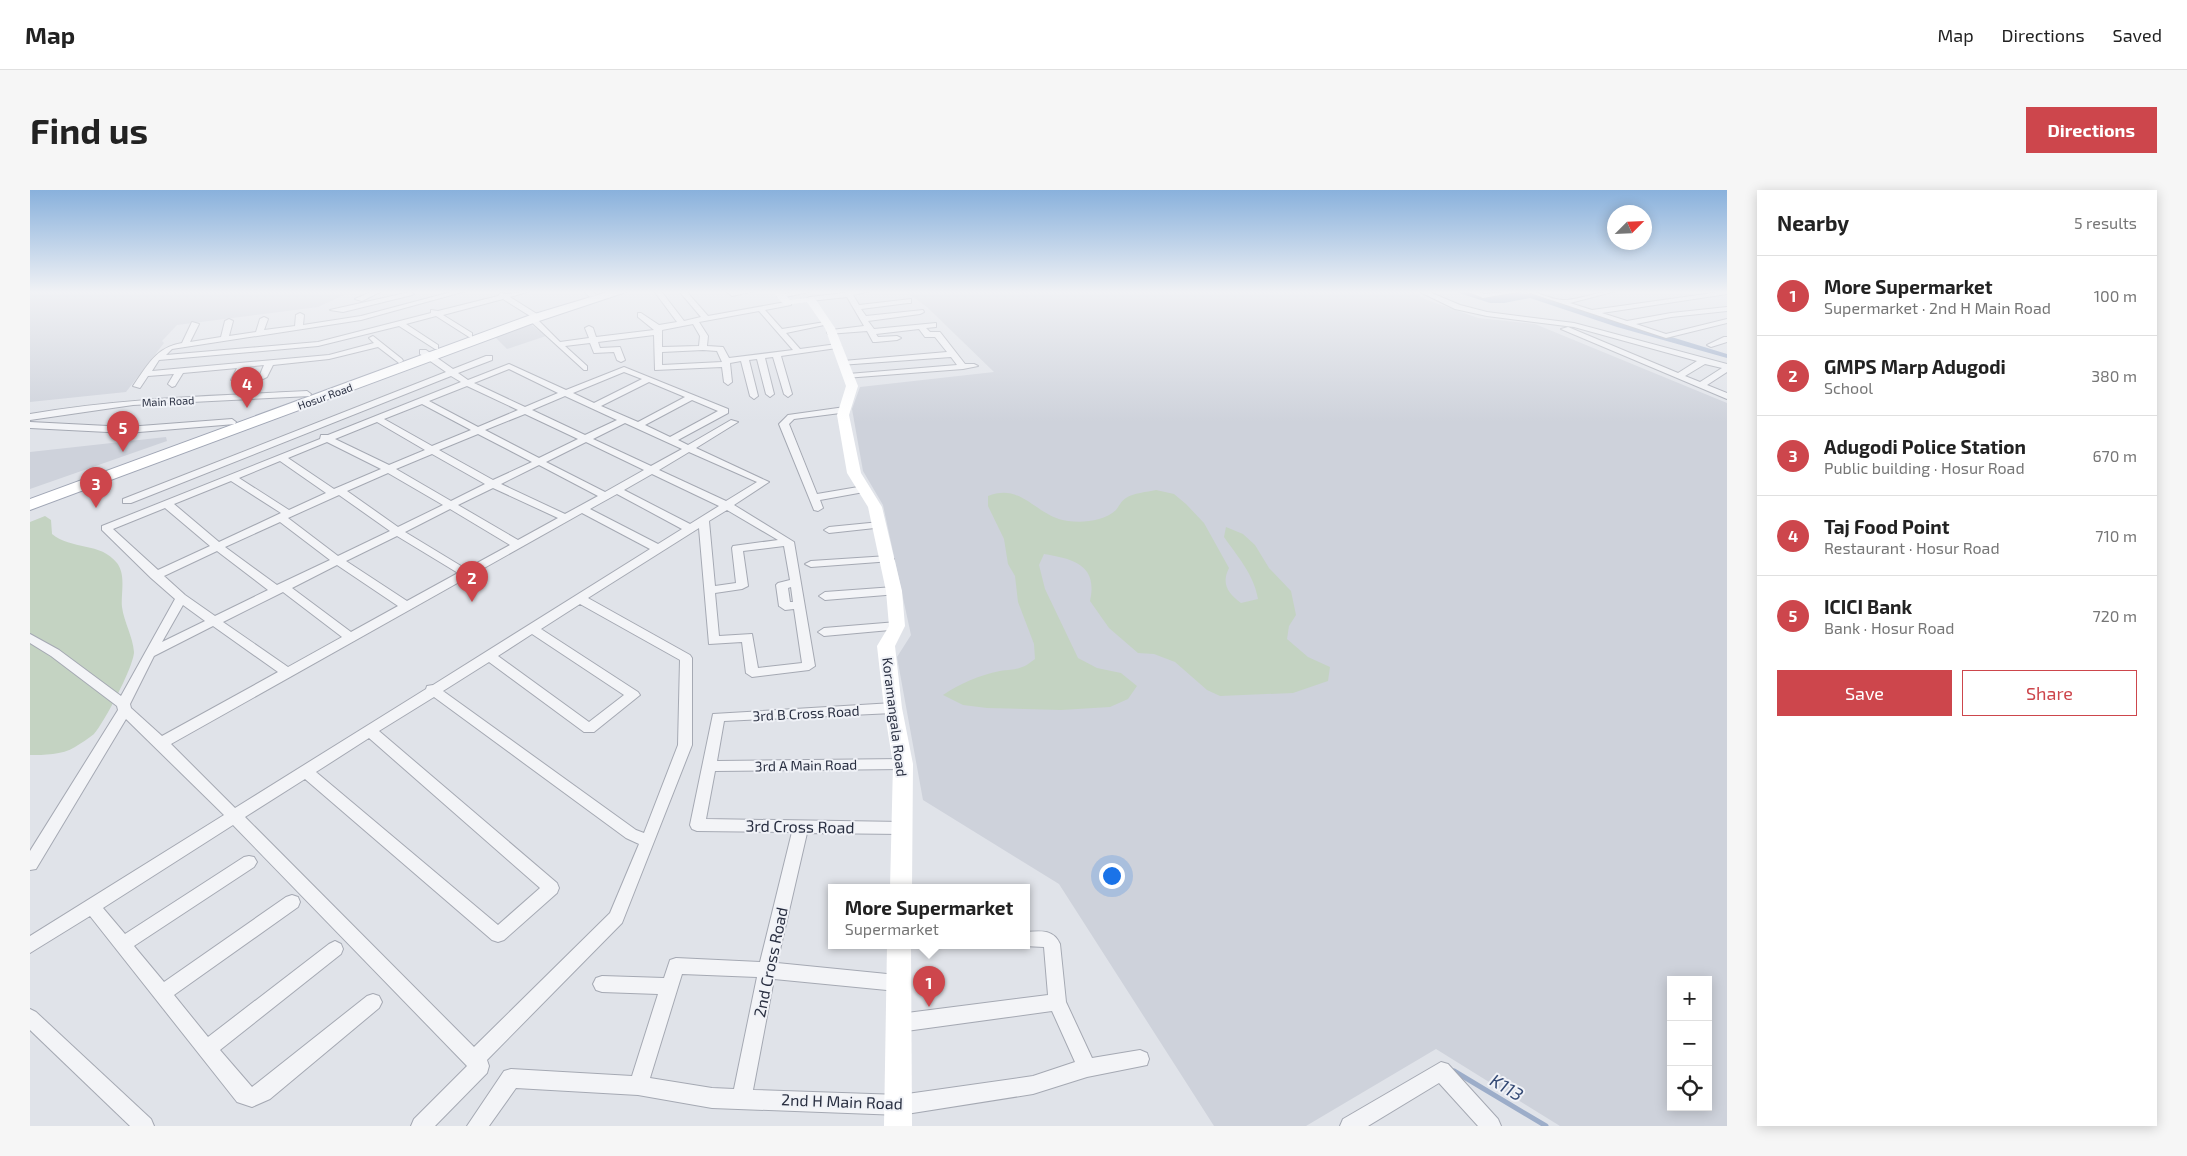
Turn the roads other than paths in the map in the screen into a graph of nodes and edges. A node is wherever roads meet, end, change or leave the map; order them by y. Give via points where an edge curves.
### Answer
1 (831, 334) edge
2 (190, 335) edge
3 (225, 335) edge
4 (255, 335) edge
5 (360, 335) edge
6 (369, 335) edge
7 (412, 335) edge
8 (469, 335) edge
9 (479, 335) edge
10 (551, 335) edge
11 (591, 335) edge
12 (610, 335) edge
13 (658, 335) edge
14 (703, 335) edge
15 (784, 335) edge
16 (830, 335) edge
17 (873, 335) edge
18 (938, 335) edge
19 (1577, 335) edge
20 (1609, 335) edge
21 (350, 337) joint
22 (896, 338) dead end
23 (224, 339) junction
24 (593, 339) junction
25 (1727, 339) edge
26 (1632, 341) junction
27 (185, 344) junction
28 (379, 344) junction
29 (560, 344) junction
30 (304, 345) junction
31 (1710, 345) dead end
32 (947, 347) junction
33 (703, 348) junction
34 (1656, 348) junction
35 (922, 349) dead end
36 (658, 350) junction
37 (1613, 351) junction
38 (430, 352) junction
39 (798, 352) junction
40 (776, 354) junction
41 (953, 354) junction
42 (1681, 354) junction
43 (760, 356) junction
44 (157, 358) junction
45 (489, 358) dead end
46 (744, 358) junction
47 (302, 359) junction
48 (1636, 359) junction
49 (621, 360) dead end
50 (399, 361) junction
51 (1704, 361) junction
52 (270, 362) junction
53 (726, 362) junction
54 (243, 365) junction
55 (974, 366) dead end
56 (963, 367) junction
57 (1656, 367) junction
58 (211, 368) junction
59 (584, 368) dead end
60 (1727, 368) edge
61 (845, 370) junction
62 (180, 371) junction
63 (299, 372) dead end
64 (454, 372) junction
65 (145, 374) junction
66 (1678, 376) junction
67 (263, 377) dead end
68 (649, 379) junction
69 (203, 380) dead end
70 (235, 380) dead end
71 (728, 382) dead end
72 (467, 383) junction
73 (172, 384) dead end
74 (1700, 385) junction
75 (137, 386) dead end
76 (564, 393) junction
77 (307, 394) junction
78 (770, 394) dead end
79 (788, 394) dead end
80 (1725, 394) edge
81 (754, 396) dead end
82 (692, 397) junction
83 (422, 400) junction
84 (594, 406) junction
85 (845, 410) junction
86 (526, 411) junction
87 (30, 417) edge
88 (377, 418) junction
89 (624, 420) junction
90 (232, 422) junction
91 (734, 422) dead end
92 (30, 425) edge
93 (637, 426) junction
94 (311, 428) junction
95 (480, 431) junction
96 (327, 438) junction
97 (586, 438) junction
98 (671, 440) junction
99 (691, 448) junction
100 (433, 451) junction
101 (280, 457) junction
102 (540, 462) junction
103 (389, 469) junction
104 (652, 470) junction
105 (231, 477) junction
106 (494, 485) junction
107 (864, 489) junction
108 (616, 490) junction
109 (337, 492) junction
110 (30, 496) edge
111 (605, 496) junction
112 (127, 501) dead end
113 (166, 503) junction
114 (30, 505) edge
115 (449, 506) junction
116 (726, 506) junction
117 (582, 509) junction
118 (285, 516) junction
119 (565, 518) junction
120 (704, 519) junction
121 (880, 525) junction
122 (689, 528) junction
123 (829, 530) dead end
124 (397, 531) junction
125 (789, 542) junction
126 (516, 544) junction
127 (217, 546) junction
128 (658, 548) junction
129 (888, 559) junction
130 (337, 560) junction
131 (811, 564) dead end
132 (465, 573) junction
133 (155, 576) junction
134 (279, 588) junction
135 (709, 590) junction
136 (894, 591) junction
137 (826, 596) dead end
138 (181, 598) junction
139 (579, 598) junction
140 (406, 606) junction
141 (212, 621) junction
142 (897, 626) junction
143 (531, 628) junction
144 (824, 632) dead end
145 (350, 637) junction
146 (30, 638) edge
147 (149, 654) junction
148 (488, 654) junction
149 (287, 672) junction
150 (432, 689) junction
151 (124, 707) junction
152 (893, 708) junction
153 (369, 730) junction
154 (161, 743) junction
155 (903, 764) junction
156 (709, 766) junction
157 (305, 770) junction
158 (234, 816) junction
159 (801, 826) junction
160 (904, 828) junction
161 (648, 841) junction
162 (249, 862) dead end
163 (30, 864) edge
164 (901, 884) edge
165 (292, 902) dead end
166 (92, 906) junction
167 (1030, 939) edge
168 (123, 944) junction
169 (30, 946) edge
170 (334, 949) dead end
171 (899, 949) edge
172 (767, 970) junction
173 (898, 983) junction
174 (602, 984) dead end
175 (669, 986) junction
176 (162, 993) junction
177 (373, 1002) dead end
178 (1056, 1002) junction
179 (30, 1018) edge
180 (899, 1023) junction
181 (207, 1049) junction
182 (1140, 1059) dead end
183 (474, 1060) junction
184 (1087, 1068) junction
185 (638, 1086) junction
186 (742, 1098) junction
187 (899, 1116) edge
188 (144, 1126) edge
189 (421, 1126) edge
190 (477, 1126) edge
191 (1350, 1126) edge
192 (1491, 1126) edge

1 - 61 street
2 - 27 street
3 - 23 street
4 - 23 street
5 - 21 street
6 - 28 street
7 - 38 street
8 - 38 main road, Hosur Road
9 - 38 main road, Hosur Road
10 - 29 street
11 - 24 street
12 - 24 street
13 - 36 street
14 - 33 street
15 - 39 street
16 - 39 street
17 - 22 street via 876,340
18 - 32 street
19 - 37 street
20 - 26 street
21 - 30 street
23 - 27 street
24 - 29 street
24 - 49 street via 598,351 604,354 617,349
25 - 31 street
26 - 34 street
26 - 37 street
27 - 44 street via 170,347
28 - 47 street via 328,357
28 - 50 street
29 - 59 street
30 - 44 street
30 - 47 street
32 - 35 street
32 - 41 street
33 - 36 street
33 - 53 street via 720,349
34 - 42 street
34 - 48 street
36 - 53 street via 658,368
37 - 48 street
38 - 50 main road, Hosur Road
38 - 64 street
38 - 114 main road, Hosur Road
39 - 40 street
40 - 43 street
40 - 79 street
41 - 56 street
41 - 61 street
42 - 51 street
42 - 57 street
43 - 46 street
43 - 78 street
44 - 65 street
45 - 64 street
46 - 53 street
46 - 81 street
47 - 52 street
47 - 63 street
48 - 57 street
50 - 77 main road, Hosur Road
51 - 60 street
51 - 66 street
52 - 54 street
52 - 67 street
53 - 71 street
54 - 58 street
54 - 70 street
55 - 56 street
56 - 61 street
57 - 66 street
58 - 62 street
58 - 69 street
60 - 74 street
61 - 85 street via 852,386
62 - 65 street
62 - 73 street
64 - 72 street
64 - 94 street
65 - 75 street
66 - 74 street
68 - 76 street via 624,369
68 - 82 street
68 - 84 street
72 - 76 street via 509,366
72 - 83 street
72 - 86 street
74 - 80 street
76 - 84 street
76 - 86 street
77 - 87 street, Main Road via 124,402
77 - 90 main road, Hosur Road
82 - 93 street
82 - 98 street via 725,411
83 - 88 street
83 - 95 street
84 - 89 street
85 - 107 street via 843,415 854,473
85 - 107 street via 791,417 784,424 816,503
86 - 95 street
86 - 97 street
88 - 96 street
88 - 100 street
89 - 93 street
89 - 97 street
90 - 92 street via 127,430
90 - 110 main road, Hosur Road
91 - 99 street
93 - 98 street
94 - 96 street
94 - 112 street
95 - 100 street
95 - 102 street
96 - 101 street
96 - 103 street
97 - 102 street
97 - 104 street
98 - 99 street
99 - 104 street
99 - 116 street via 764,482
100 - 103 street
100 - 106 street
101 - 105 street
101 - 109 street
102 - 106 street
102 - 111 street
103 - 109 street
103 - 115 street
104 - 108 street
104 - 116 street
105 - 113 street
105 - 118 street
106 - 115 street
106 - 119 street
107 - 121 street via 875,507
108 - 111 street
108 - 122 street
109 - 118 street
109 - 124 street
111 - 117 street
113 - 127 street
113 - 133 street via 106,528
115 - 124 street
115 - 126 street
116 - 120 street
116 - 125 street
117 - 119 street
117 - 128 street
118 - 127 street
118 - 130 street
119 - 126 street
120 - 122 street
120 - 135 street
121 - 123 street
121 - 129 street
122 - 128 street
124 - 130 street
124 - 132 street
125 - 135 street via 737,548 742,586
125 - 135 street via 809,666 752,674 748,636 713,641
126 - 132 street
127 - 133 street
127 - 134 street
128 - 139 street
129 - 131 street
129 - 136 street
130 - 134 street
130 - 140 street
132 - 140 street
133 - 138 street
134 - 141 street
134 - 145 street
136 - 137 street
136 - 142 street
138 - 141 street
138 - 147 street
139 - 143 street
139 - 161 street via 686,658 685,745
140 - 145 street
141 - 147 street
141 - 149 street
142 - 144 street
142 - 152 street, Koramangala Road via 886,646
143 - 148 street
143 - 148 street via 633,695 589,729
145 - 149 street
146 - 151 street via 55,653
147 - 151 street
148 - 150 street
149 - 154 street
150 - 153 street
150 - 161 street via 632,834
151 - 154 street
151 - 163 street
152 - 155 street, Koramangala Road
152 - 156 street, 3rd B Cross Road via 718,717
153 - 157 street
153 - 157 street via 551,888 498,935
154 - 158 street
155 - 156 street, 3rd A Main Road
155 - 160 street, Koramangala Road
156 - 159 street, 3rd Cross Road via 698,825
157 - 158 street
158 - 166 street
158 - 183 street
159 - 160 street, 3rd Cross Road
159 - 172 street, 2nd Cross Road
160 - 164 street, Koramangala Road
161 - 183 street via 616,918
162 - 168 street
165 - 176 street
166 - 168 street
166 - 169 street
167 - 178 street via 1046,938 1052,944
168 - 176 street
170 - 181 street
171 - 173 street
172 - 173 street
172 - 175 street via 676,966
172 - 186 street, 2nd Cross Road
173 - 180 street
174 - 175 street
175 - 185 street
176 - 181 street
177 - 181 street via 263,1092 252,1097 244,1096
178 - 180 street
178 - 184 street
179 - 188 street
180 - 187 street
182 - 184 street, 2nd H Main Road
183 - 189 street via 480,1066
184 - 187 street, 2nd H Main Road via 1033,1085
185 - 186 street, 2nd H Main Road via 712,1098
185 - 190 street, 2nd H Main Road via 511,1078
186 - 187 street, 2nd H Main Road
191 - 192 street via 1441,1071

